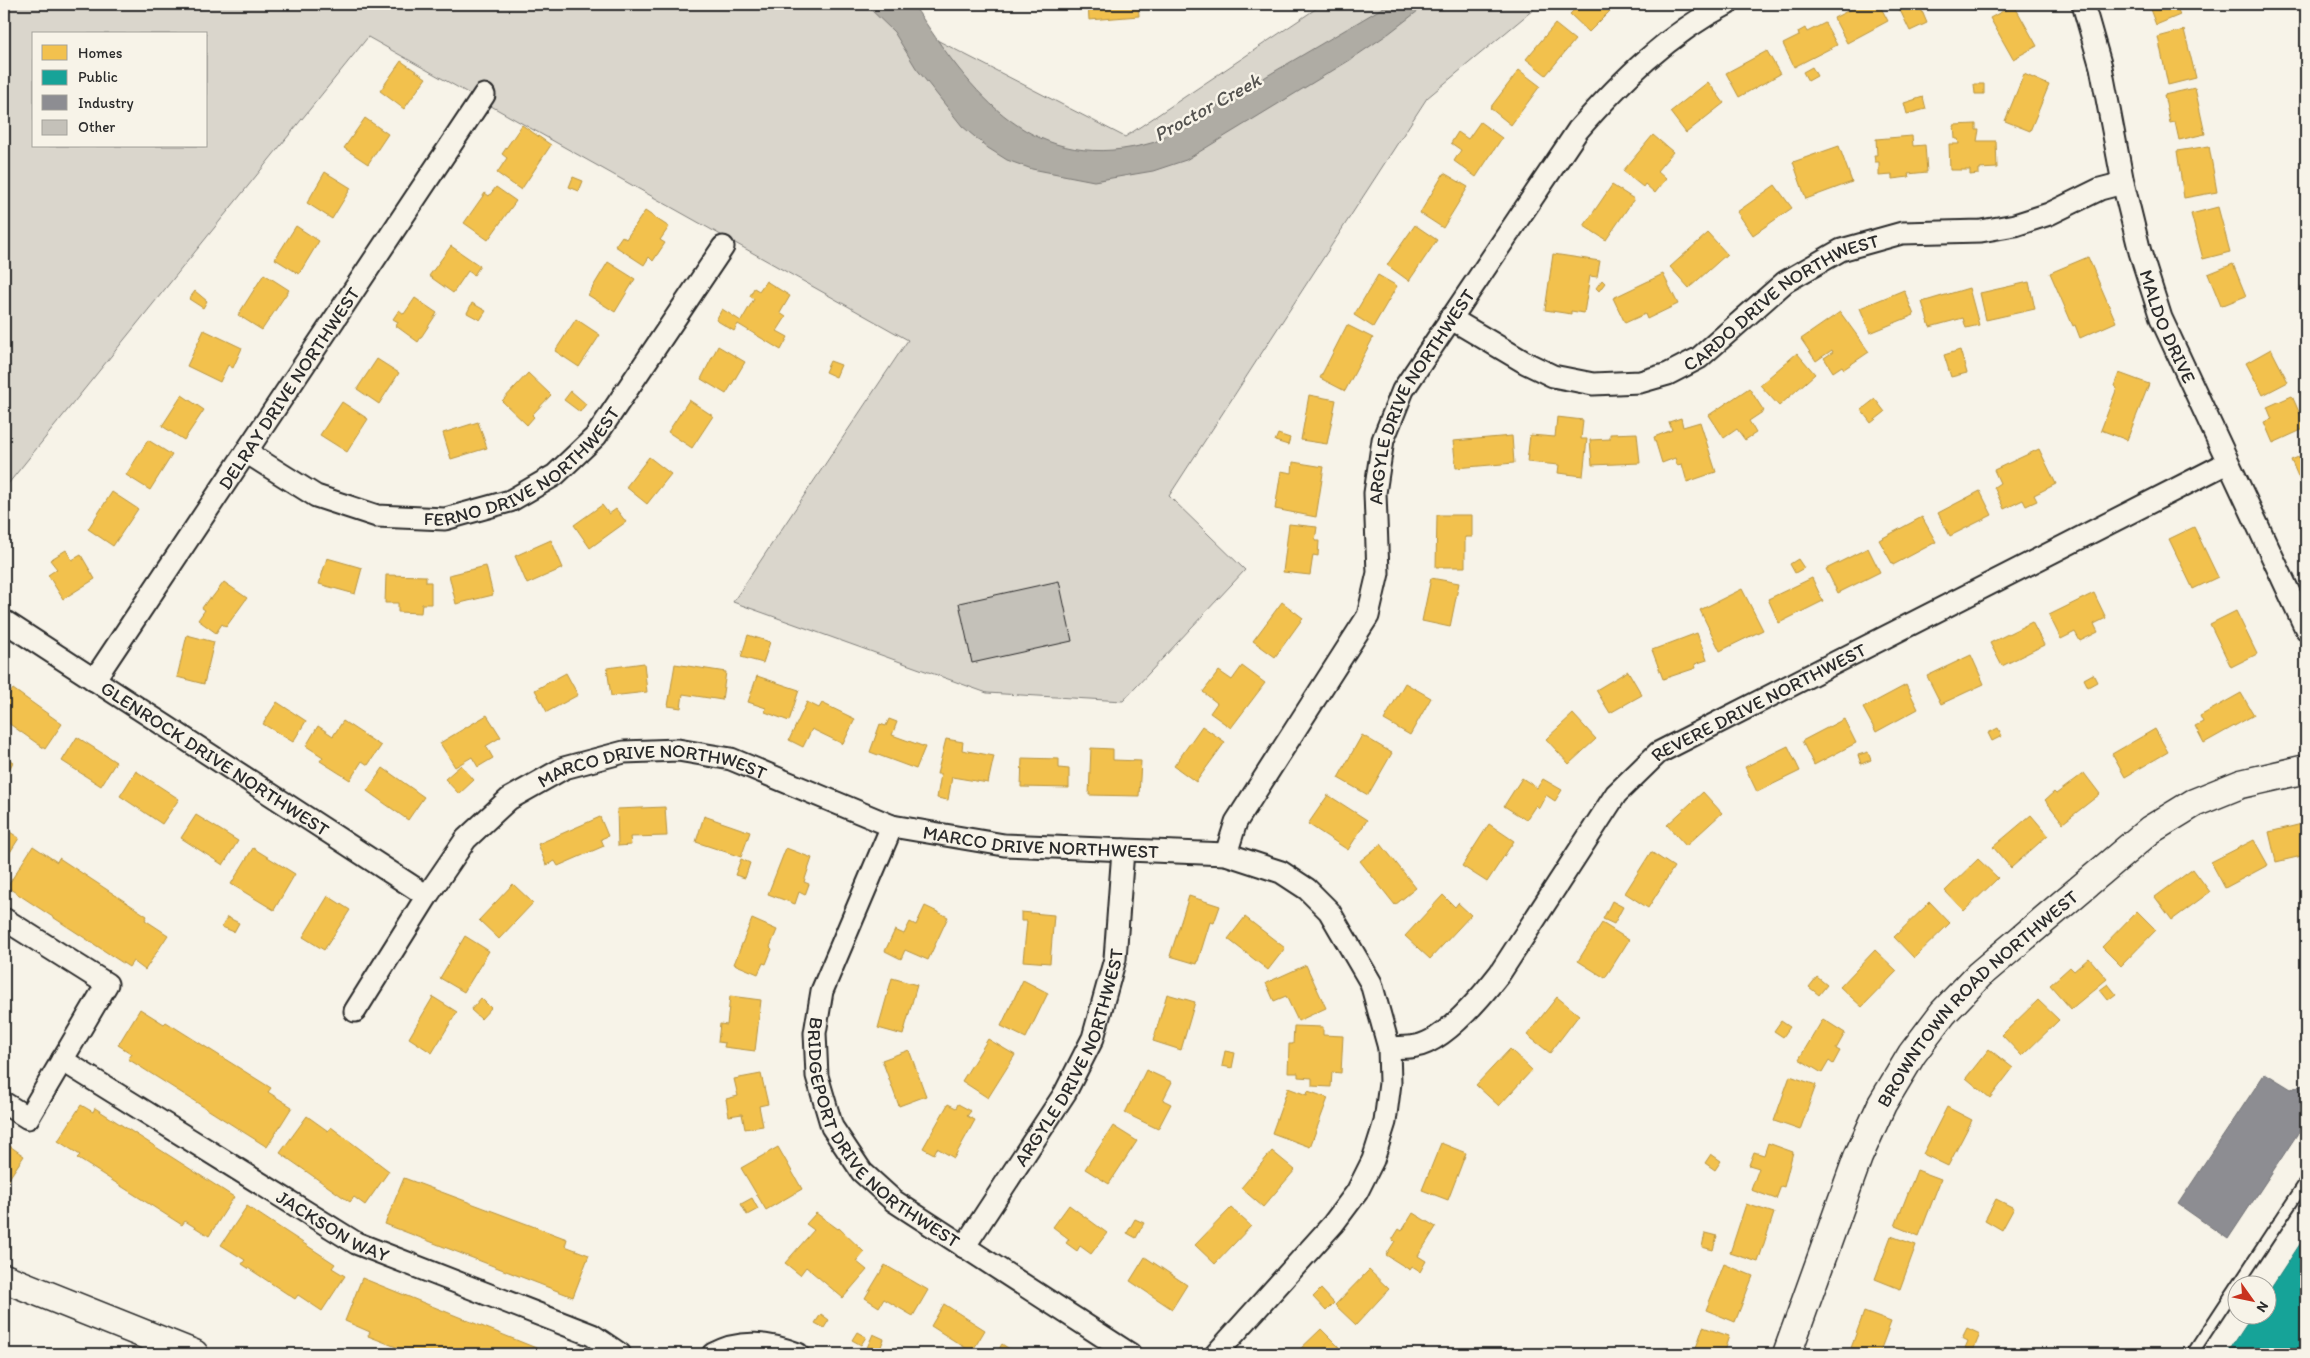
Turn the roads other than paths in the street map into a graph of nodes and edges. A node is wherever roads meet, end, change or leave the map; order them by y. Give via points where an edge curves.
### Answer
1 (1727, 4) edge
2 (2083, 4) edge
3 (484, 95) dead end
4 (2123, 183) junction
5 (722, 247) dead end
6 (1450, 318) junction
7 (246, 452) junction
8 (2227, 463) junction
9 (4, 621) edge
10 (2306, 629) edge
11 (94, 680) junction
12 (2306, 769) edge
13 (892, 826) junction
14 (1123, 850) junction
15 (1226, 854) junction
16 (427, 896) junction
17 (4, 919) edge
18 (355, 1011) dead end
19 (1388, 1048) junction
20 (62, 1060) junction
21 (4, 1103) edge
22 (2306, 1181) edge
23 (964, 1247) junction
24 (4, 1278) edge
25 (194, 1354) edge
26 (620, 1354) edge
27 (713, 1354) edge
28 (798, 1354) edge
29 (1130, 1354) edge
30 (1216, 1354) edge
31 (1787, 1354) edge
32 (2192, 1354) edge

1 - 6 street, ARGYLE DRIVE NORTHWEST via 1651,55 1610,93 1578,130
2 - 4 street, MALDO DRIVE via 2101,67
3 - 7 street, DELRAY DRIVE NORTHWEST
4 - 6 street, CARDO DRIVE NORTHWEST via 2100,189 2050,214 2015,225 1981,231 1902,233 1841,250 1785,282 1699,358 1668,374 1640,382 1593,384 1552,376
4 - 8 street, MALDO DRIVE via 2161,318
5 - 7 street, FERNO DRIVE NORTHWEST via 596,436 555,474 510,501 444,518 377,516 316,496
6 - 15 street, ARGYLE DRIVE NORTHWEST via 1403,390 1383,440 1375,493 1378,573 1368,616 1236,822
7 - 11 street, DELRAY DRIVE NORTHWEST
8 - 10 street, MALDO DRIVE
8 - 19 street, REVERE DRIVE NORTHWEST via 1658,753 1616,794 1500,973 1478,1001 1433,1040 1416,1046
9 - 11 street, GLENROCK DRIVE NORTHWEST
11 - 16 street, GLENROCK DRIVE NORTHWEST
12 - 31 street, BROWNTOWN ROAD NORTHWEST via 2242,784 2194,804 2150,830 1979,975 1943,1013 1912,1054 1882,1104 1858,1157
13 - 14 street, MARCO DRIVE NORTHWEST via 1004,845
13 - 16 street, MARCO DRIVE NORTHWEST via 731,759 678,750 624,752 564,768 509,799 466,839
13 - 23 street, BRIDGEPORT DRIVE NORTHWEST via 822,991 814,1033 817,1076 832,1127 862,1172 894,1201
14 - 15 street, MARCO DRIVE NORTHWEST
14 - 23 street, ARGYLE DRIVE NORTHWEST via 1115,959 1093,1038 1065,1093
15 - 19 street, MARCO DRIVE NORTHWEST via 1281,872 1306,889 1329,912 1372,983
16 - 18 street, MARCO DRIVE NORTHWEST
17 - 20 street via 107,984
19 - 30 street, MARCO DRIVE NORTHWEST via 1390,1083 1385,1122 1373,1160 1357,1192 1334,1224
20 - 21 street via 28,1118
20 - 26 street, JACKSON WAY via 356,1243 592,1335
22 - 32 lane
23 - 29 street, BRIDGEPORT DRIVE NORTHWEST
24 - 25 street
27 - 28 street via 744,1343 777,1346

